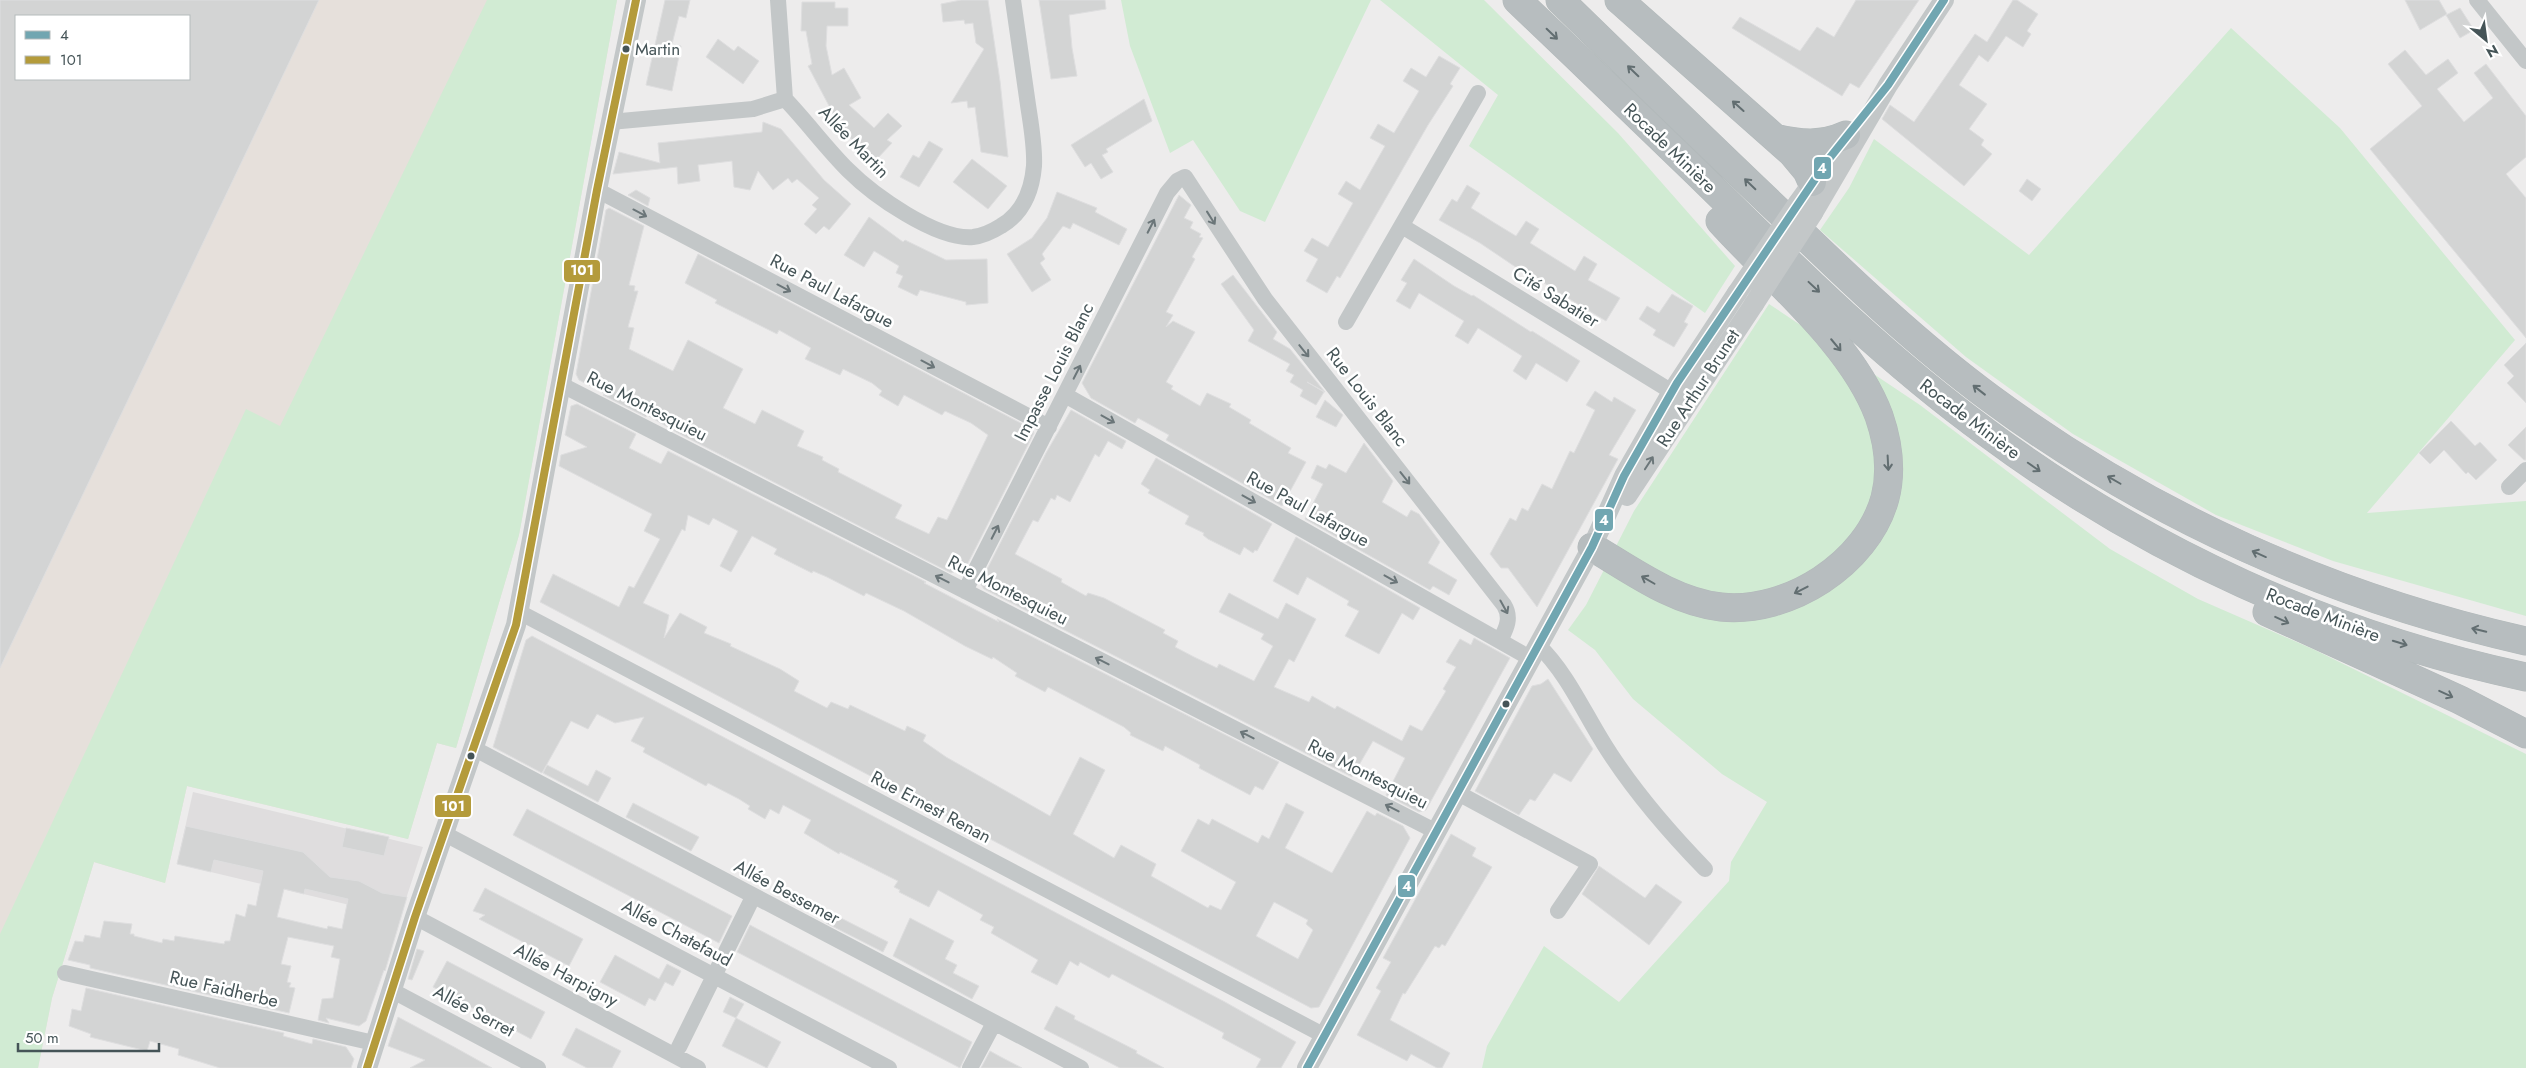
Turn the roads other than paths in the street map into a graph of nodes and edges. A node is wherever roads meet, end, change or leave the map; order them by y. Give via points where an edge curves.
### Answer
1 (636, 0) edge
2 (778, 0) edge
3 (1013, 0) edge
4 (1517, 0) edge
5 (1560, 0) edge
6 (1619, 0) edge
7 (1944, 0) edge
8 (2477, 0) edge
9 (2526, 61) edge
10 (1888, 85) junction
11 (1478, 93) dead end
12 (785, 99) junction
13 (610, 122) junction
14 (1846, 135) junction
15 (1775, 138) junction
16 (1697, 174) junction
17 (1185, 177) joint
18 (597, 190) junction
19 (1810, 202) junction
20 (1402, 226) junction
21 (1346, 322) dead end
22 (562, 385) junction
23 (1065, 395) junction
24 (1680, 397) junction
25 (1049, 427) junction
26 (2526, 470) edge
27 (2509, 487) dead end
28 (1592, 547) junction
29 (2186, 556) junction
30 (965, 591) junction
31 (519, 612) junction
32 (1500, 641) junction
33 (2526, 641) edge
34 (1534, 651) junction
35 (2526, 677) edge
36 (2526, 734) edge
37 (475, 748) junction
38 (1456, 792) junction
39 (1435, 831) junction
40 (445, 834) junction
41 (1705, 869) dead end
42 (753, 897) junction
43 (1558, 911) dead end
44 (415, 917) junction
45 (65, 973) dead end
46 (714, 976) junction
47 (391, 990) junction
48 (994, 1023) junction
49 (1325, 1036) junction
50 (374, 1044) junction
51 (679, 1047) dead end
52 (369, 1067) edge
53 (538, 1068) edge
54 (698, 1068) edge
55 (889, 1068) edge
56 (970, 1068) edge
57 (1081, 1068) edge
58 (1307, 1068) edge

1 - 13 street
2 - 12 street
3 - 12 street, Allée Martin via 1034,166 1031,188 1014,217 994,230 973,237 962,236 918,220 871,191 838,160
4 -> 16 highway, Rocade Minière
33 -> 5 highway, Rocade Minière via 2418,613 2304,573 2207,531 2109,477 2047,438 1989,398 1904,328 1822,254
15 -> 6 highway
7 - 10 street
8 - 9 street
10 - 14 street
10 - 19 street
11 - 20 street
12 - 13 street via 753,109
13 - 18 street
14 - 15 highway via 1815,143
14 - 19 street
15 - 19 highway via 1801,162
16 -> 28 highway via 1707,206 1827,335 1867,389 1879,416 1886,445 1888,473 1884,500 1865,538 1833,571 1791,595 1748,607 1720,607 1684,598
16 -> 29 highway, Rocade Minière via 1870,339 1962,414 2059,483
23 -> 17 street, Impasse Louis Blanc via 1168,193 1177,181
17 -> 32 street, Rue Louis Blanc via 1264,299 1504,605 1508,623
18 - 22 street
18 -> 25 street, Rue Paul Lafargue
19 - 24 street, Rue Arthur Brunet, bridge
20 - 21 street
20 - 24 street, Cité Sabatier
30 -> 22 street, Rue Montesquieu
22 - 31 street
23 - 25 street, Impasse Louis Blanc
23 -> 32 street, Rue Paul Lafargue
24 - 28 street, Rue Arthur Brunet via 1624,476
30 -> 25 street, Impasse Louis Blanc
26 - 27 street
28 - 34 street, Rue Arthur Brunet
29 -> 35 highway, Rocade Minière via 2274,597 2363,631
29 -> 36 highway via 2201,580
39 -> 30 street, Rue Montesquieu
31 - 37 street
31 - 49 street, Rue Ernest Renan
32 - 34 street, Rue Paul Lafargue
34 - 38 street, Rue Arthur Brunet
34 - 41 street, Rue Paul Lafargue via 1558,666 1626,776
37 - 40 street
37 - 42 street, Allée Bessemer
38 - 39 street, Rue Arthur Brunet
38 - 43 street via 1590,864
39 - 49 street, Rue Arthur Brunet
40 - 44 street
40 - 46 street, Allée Chatefaud
42 - 46 street
42 - 48 street, Allée Bessemer
44 - 47 street
44 - 54 street, Allée Harpigny
45 - 50 street, Rue Faidherbe
46 - 51 street
46 - 55 street, Allée Chatefaud
47 - 50 street
47 - 53 street, Allée Serret
48 - 56 street
48 - 57 street, Allée Bessemer
49 - 58 street, Rue Arthur Brunet
50 - 52 street

